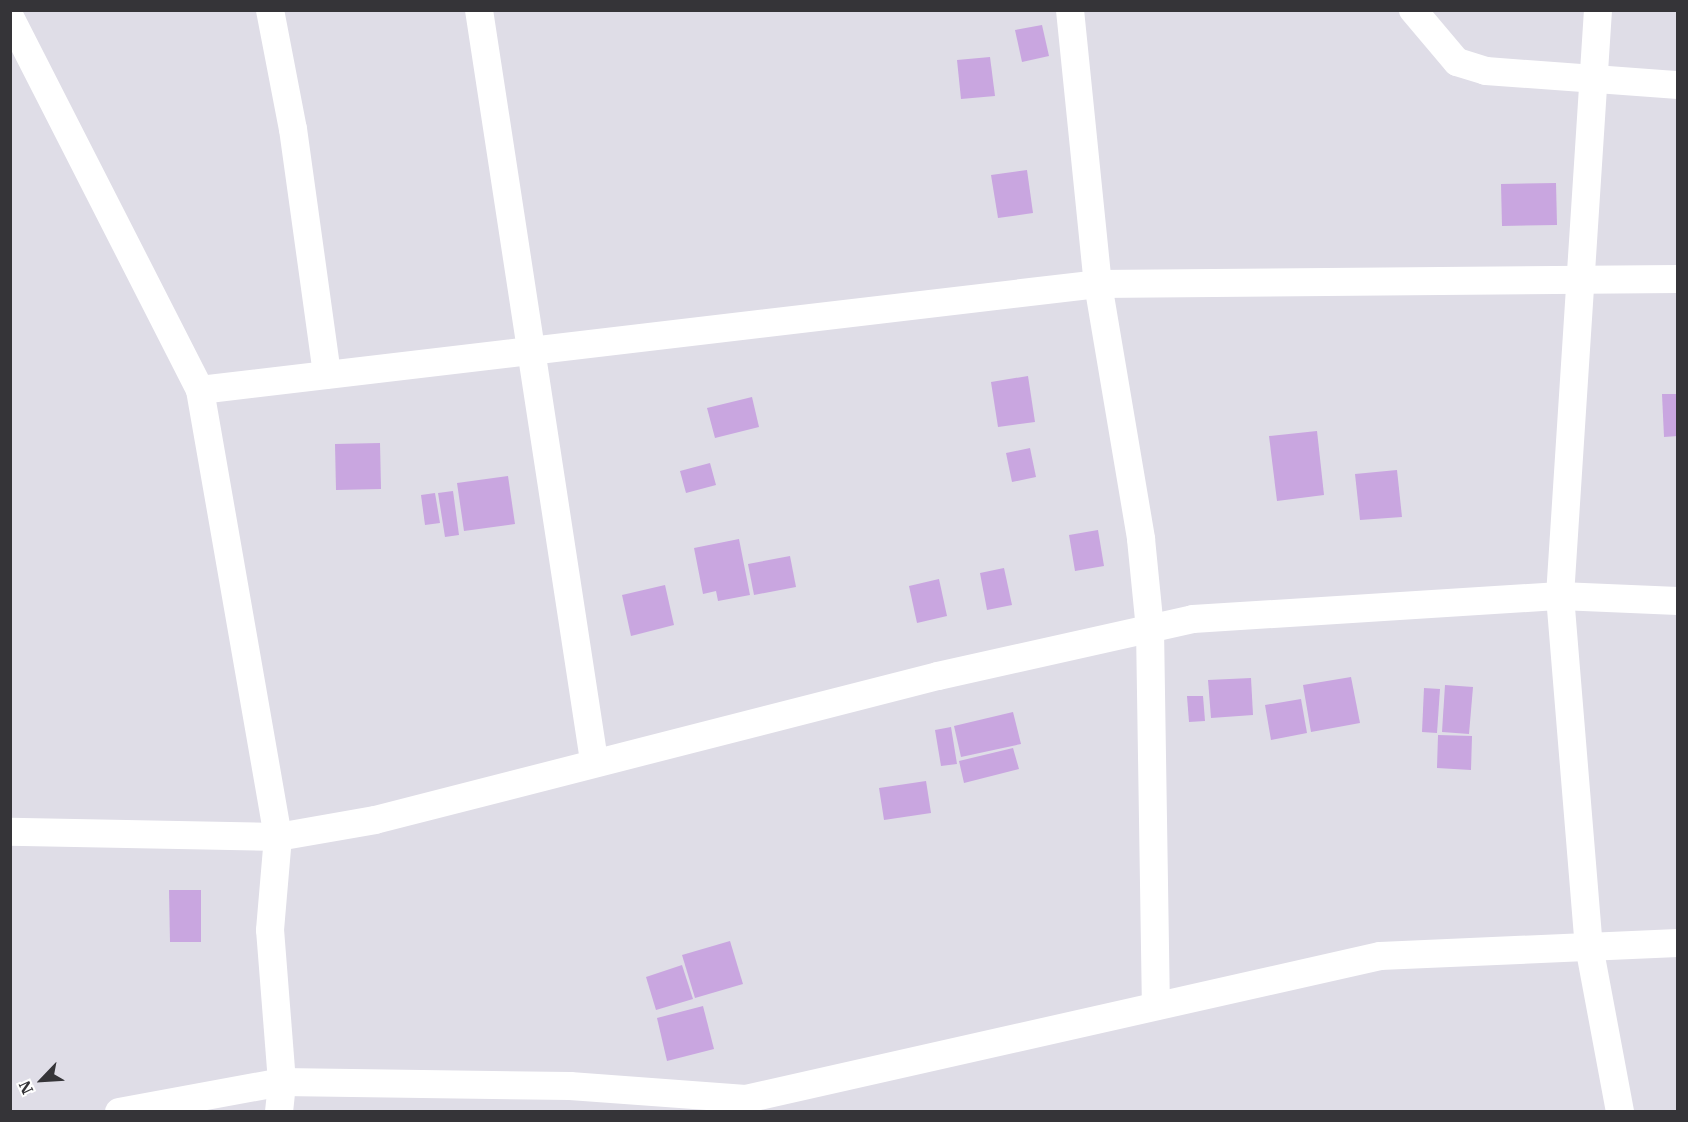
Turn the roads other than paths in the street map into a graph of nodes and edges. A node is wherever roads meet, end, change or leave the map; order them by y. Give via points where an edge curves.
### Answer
1 (270, 10) edge
2 (478, 10) edge
3 (1070, 10) edge
4 (1413, 10) edge
5 (1598, 10) edge
6 (10, 17) edge
7 (1593, 76) junction
8 (1677, 85) edge
9 (1578, 276) junction
10 (1677, 279) edge
11 (1098, 285) junction
12 (531, 351) junction
13 (327, 375) junction
14 (200, 390) junction
15 (1560, 596) junction
16 (1677, 601) edge
17 (1150, 629) junction
18 (594, 762) junction
19 (10, 832) edge
20 (278, 837) junction
21 (1677, 943) edge
22 (1589, 946) junction
23 (1156, 1006) junction
24 (282, 1082) junction
25 (119, 1112) edge
26 (279, 1112) edge
27 (1620, 1112) edge

1 - 13 street via 293,129
2 - 12 street
3 - 11 street
4 - 7 street via 1457,62 1507,73
5 - 7 street
6 - 14 street
7 - 8 street
7 - 9 street
9 - 10 street
9 - 11 street
9 - 15 street
11 - 12 street
11 - 17 street via 1141,539
12 - 13 street
12 - 18 street
13 - 14 street
14 - 20 street
15 - 16 street
15 - 17 street via 1193,619
15 - 22 street
17 - 18 street via 938,676
17 - 23 street
18 - 20 street via 375,820
19 - 20 street
20 - 24 street via 270,930
21 - 22 street
22 - 23 street via 1380,956
22 - 27 street
23 - 24 street via 746,1099 570,1086
24 - 25 street
24 - 26 street

